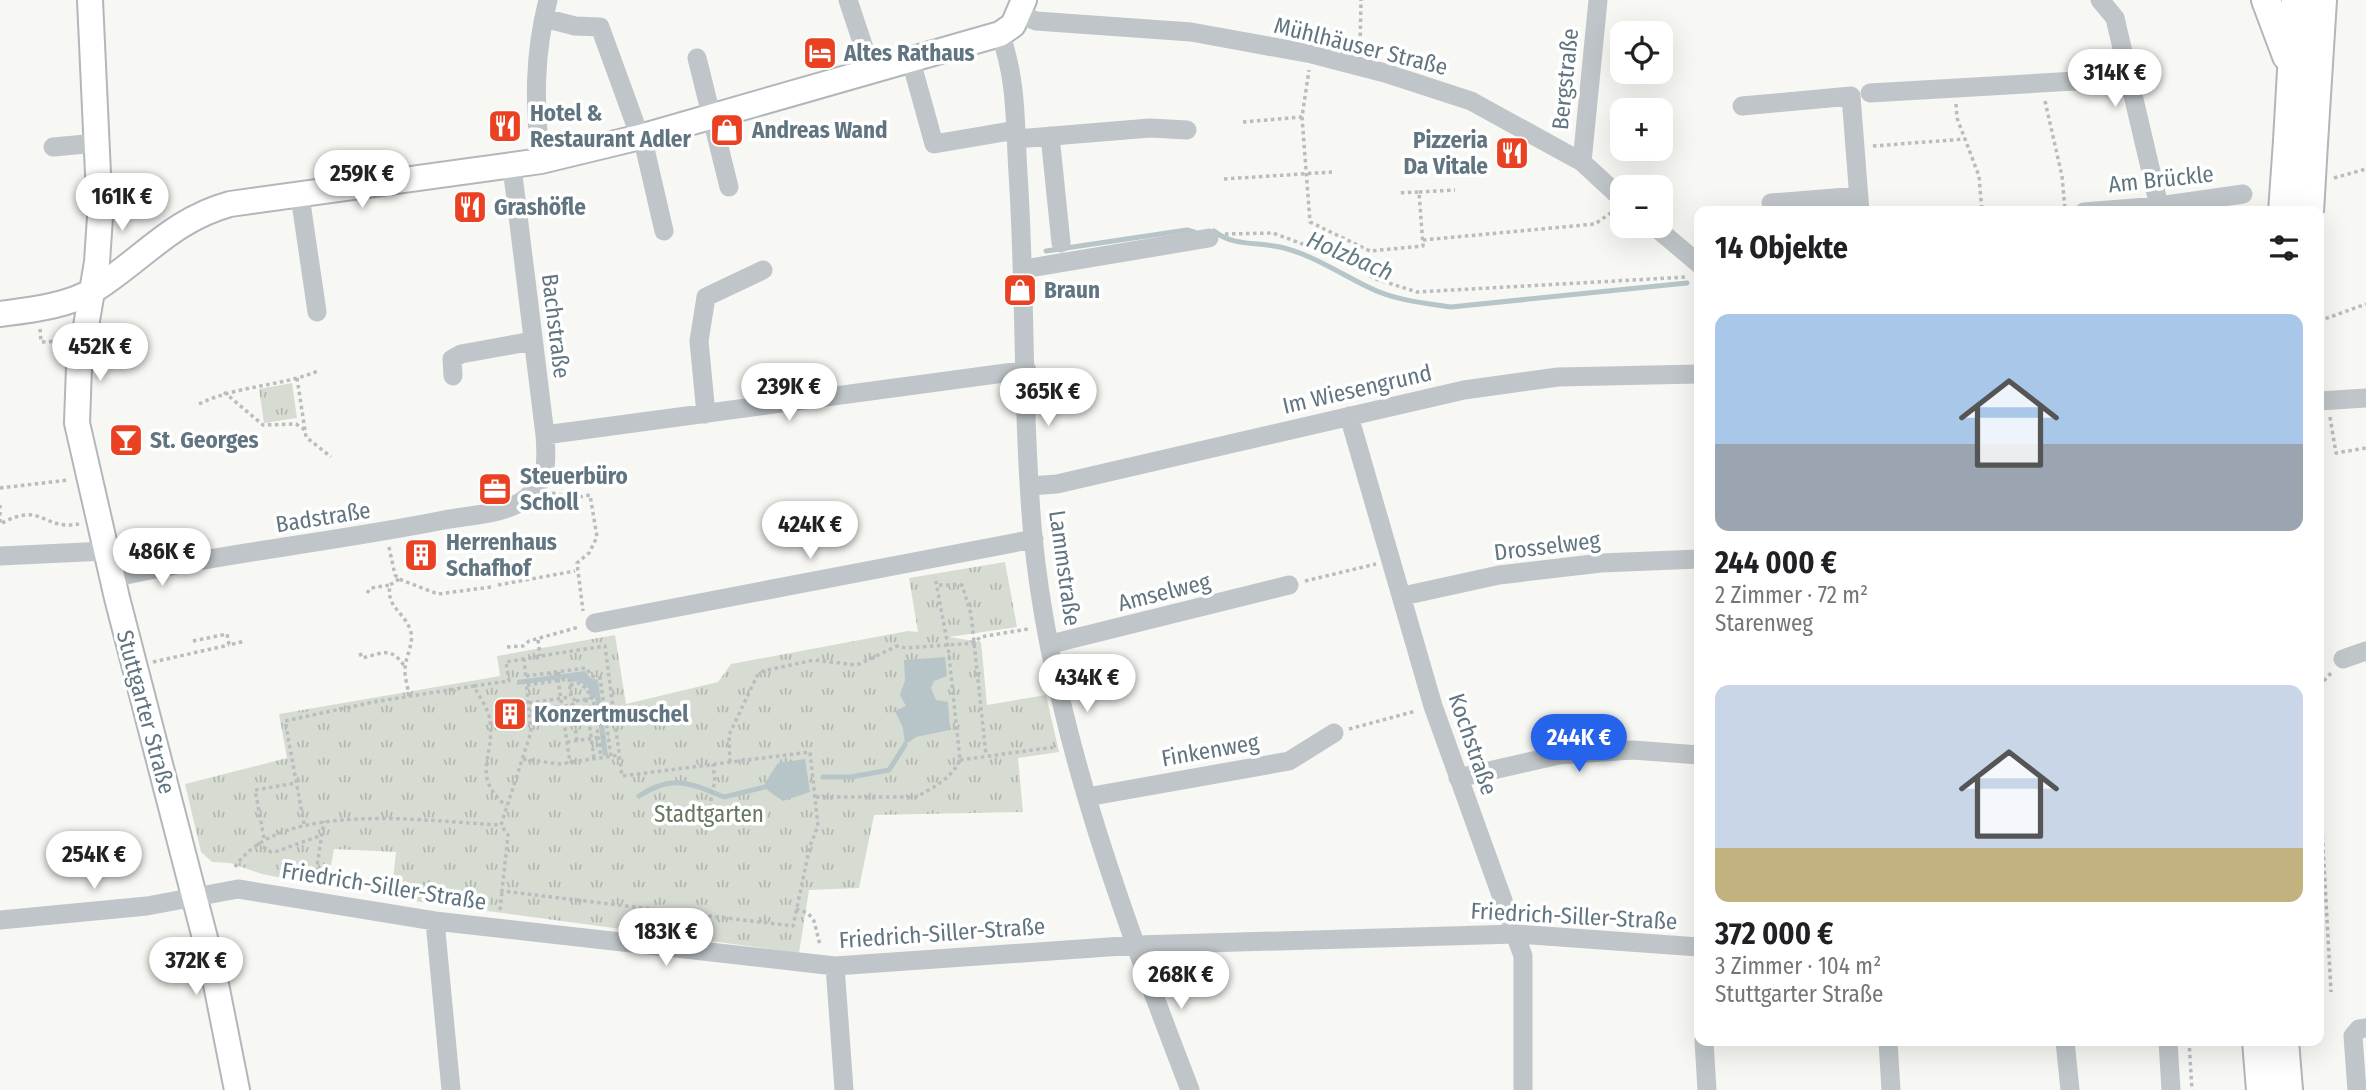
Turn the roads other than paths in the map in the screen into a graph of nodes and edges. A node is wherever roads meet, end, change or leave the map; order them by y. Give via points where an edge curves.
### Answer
1 (90, 0) edge
2 (848, 0) edge
3 (1598, 0) edge
4 (2100, 0) edge
5 (2266, 0) edge
6 (2296, 0) edge
7 (2322, 0) edge
8 (2330, 0) edge
9 (1021, 7) edge
10 (546, 9) edge
11 (2320, 30) junction
12 (1000, 34) junction
13 (696, 58) dead end
14 (911, 61) junction
15 (872, 72) junction
16 (2292, 74) junction
17 (2127, 78) junction
18 (1870, 93) dead end
19 (1742, 106) dead end
20 (712, 116) junction
21 (1187, 130) dead end
22 (1016, 135) junction
23 (641, 136) junction
24 (1050, 136) junction
25 (2301, 142) junction
26 (97, 143) junction
27 (53, 147) dead end
28 (541, 161) junction
29 (1582, 163) junction
30 (512, 167) junction
31 (729, 187) dead end
32 (2243, 194) dead end
33 (300, 196) junction
34 (1610, 196) edge
35 (1771, 203) dead end
36 (1859, 204) edge
37 (2159, 206) joint
38 (2285, 206) edge
39 (2308, 206) edge
40 (664, 231) dead end
41 (1209, 238) road end
42 (1666, 238) edge
43 (1061, 243) dead end
44 (1694, 266) edge
45 (1024, 269) junction
46 (763, 270) dead end
47 (93, 291) junction
48 (317, 312) dead end
49 (0, 314) edge
50 (533, 341) junction
51 (1027, 370) junction
52 (1694, 374) edge
53 (453, 376) dead end
54 (2366, 398) edge
55 (2324, 401) edge
56 (706, 414) junction
57 (1349, 416) junction
58 (545, 435) junction
59 (1030, 486) junction
60 (536, 489) joint
61 (1034, 539) junction
62 (106, 551) junction
63 (0, 556) edge
64 (1694, 559) edge
65 (112, 578) junction
66 (1289, 585) road end
67 (1403, 596) junction
68 (588, 621) road end
69 (1051, 644) junction
70 (2366, 651) edge
71 (2343, 659) dead end
72 (1334, 733) road end
73 (1694, 755) edge
74 (1458, 778) junction
75 (1087, 797) junction
76 (194, 896) junction
77 (0, 920) edge
78 (435, 921) junction
79 (1516, 934) junction
80 (1137, 945) junction
81 (1694, 947) edge
82 (828, 965) junction
83 (2366, 1028) edge
84 (1704, 1046) edge
85 (1888, 1046) edge
86 (2066, 1046) edge
87 (2168, 1046) edge
88 (2257, 1046) edge
89 (2284, 1046) edge
90 (237, 1090) edge
91 (451, 1090) edge
92 (844, 1090) edge
93 (1190, 1090) edge
94 (1523, 1090) edge
95 (1707, 1090) edge
96 (1891, 1090) edge
97 (2070, 1090) edge
98 (2171, 1090) edge
99 (2261, 1090) edge
100 (2288, 1090) edge
101 (2357, 1090) edge

1 - 26 main road, Stuttgarter Straße
2 - 15 street
3 - 29 street, Bergstraße
4 - 17 street via 2115,18
5 - 16 highway
6 - 16 highway
7 - 11 highway
8 - 11 highway
9 - 12 main road via 1013,25
9 - 29 street, Mühlhäuser Straße via 1036,21 1191,32 1359,66 1471,101
10 - 23 street via 575,26 600,27
10 - 28 street via 538,39 535,106
11 - 25 highway
12 - 14 main road
12 - 22 street, Lammstraße via 1012,69
13 - 20 street
14 - 15 main road
14 - 22 street via 934,144
15 - 20 main road
16 - 25 highway
17 - 18 street
17 - 37 street
19 - 36 street via 1851,96
20 - 23 main road
20 - 31 street
21 - 24 street via 1150,128
22 - 24 street
22 - 45 street, Lammstraße
23 - 28 main road
23 - 40 street
24 - 43 street
25 - 38 highway, bridge
25 - 39 highway, bridge
26 - 27 street
26 - 47 main road, Stuttgarter Straße via 100,216
28 - 30 main road
29 - 34 street, Mühlhäuser Straße
30 - 33 main road
30 - 50 street, Bachstraße
32 - 37 street, Am Brückle
33 - 47 main road via 204,211 179,224
33 - 48 street
35 - 36 street
41 - 45 street
42 - 44 street
45 - 51 street, Lammstraße
46 - 56 street via 706,297 699,341
47 - 49 main road
47 - 62 main road, Stuttgarter Straße via 83,339 77,423
50 - 53 street via 461,354 452,359
50 - 58 street, Bachstraße
51 - 56 street
51 - 59 street, Lammstraße
52 - 57 street, Im Wiesengrund via 1558,377 1464,390
54 - 55 street
56 - 58 street
57 - 59 street, Im Wiesengrund via 1057,484
57 - 67 street, Kochstraße
58 - 60 street, Bachstraße via 547,461
59 - 61 street, Lammstraße
60 - 65 street, Badstraße via 510,507
61 - 68 street
61 - 69 street, Lammstraße
62 - 63 street
62 - 65 main road, Stuttgarter Straße
64 - 67 street, Drosselweg via 1499,575
65 - 76 main road, Stuttgarter Straße
66 - 69 street, Amselweg
67 - 74 street, Kochstraße
69 - 75 street, Lammstraße
70 - 71 street
72 - 75 street, Finkenweg via 1289,761
73 - 74 street via 1633,750 1559,755
74 - 79 street, Kochstraße
75 - 80 street, Lammstraße
76 - 77 street, Friedrich-Siller-Straße via 147,906
76 - 78 street, Friedrich-Siller-Straße via 238,889
76 - 90 main road, Stuttgarter Straße
78 - 82 street, Friedrich-Siller-Straße
78 - 91 street
79 - 80 street, Friedrich-Siller-Straße
79 - 81 street, Friedrich-Siller-Straße
79 - 94 street, Kochstraße via 1523,956
80 - 82 street, Friedrich-Siller-Straße
80 - 93 street, Lammstraße
82 - 92 street
83 - 101 street via 2353,1036
84 - 95 street
85 - 96 street
86 - 97 street
87 - 98 street
88 - 99 highway
89 - 100 highway

